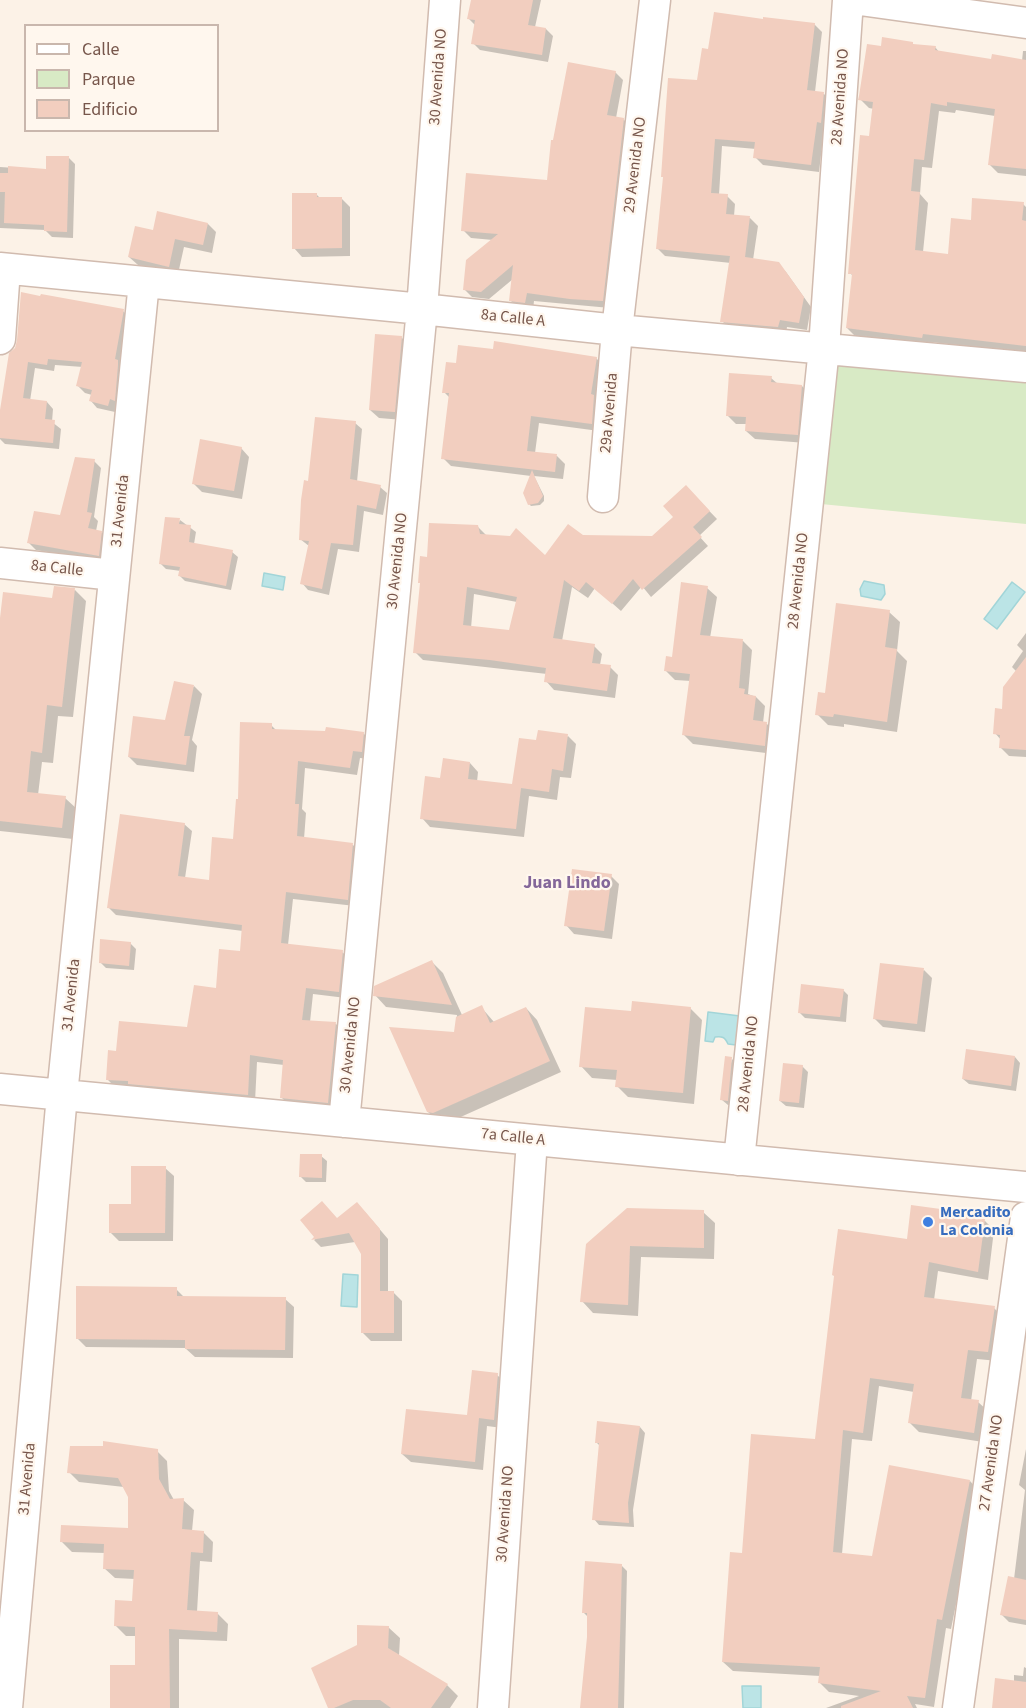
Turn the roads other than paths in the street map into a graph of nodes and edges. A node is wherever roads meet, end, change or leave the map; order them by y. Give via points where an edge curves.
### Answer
1 (445, 0) edge
2 (654, 0) edge
3 (848, 0) edge
4 (860, 0) edge
5 (1026, 23) edge
6 (3, 268) edge
7 (144, 282) junction
8 (422, 309) junction
9 (616, 330) junction
10 (0, 339) edge
11 (824, 348) junction
12 (1026, 367) edge
13 (603, 497) dead end
14 (0, 563) edge
15 (114, 575) junction
16 (0, 1089) edge
17 (62, 1095) junction
18 (344, 1122) junction
19 (531, 1140) junction
20 (738, 1160) junction
21 (1026, 1187) edge
22 (1026, 1217) edge
23 (7, 1708) edge
24 (493, 1708) edge
25 (958, 1708) edge

1 - 8 street, 30 Avenida NO
2 - 9 street, 29 Avenida NO
3 - 11 street, 28 Avenida NO
4 - 5 street
6 - 7 street, 8a Calle A
6 - 10 street
7 - 8 street, 8a Calle A
7 - 15 street, 31 Avenida
8 - 9 street, 8a Calle A
8 - 18 street, 30 Avenida NO
9 - 11 street, 8a Calle A
9 - 13 street, 29a Avenida
11 - 12 street, 8a Calle A
11 - 20 street, 28 Avenida NO
14 - 15 street, 8a Calle
15 - 17 street, 31 Avenida
16 - 17 street, 7a Calle A
17 - 18 street, 7a Calle A
17 - 23 street, 31 Avenida
18 - 19 street, 7a Calle A
19 - 20 street, 7a Calle A
19 - 24 street, 30 Avenida NO
20 - 21 street, 7a Calle A
22 - 25 street, 27 Avenida NO

